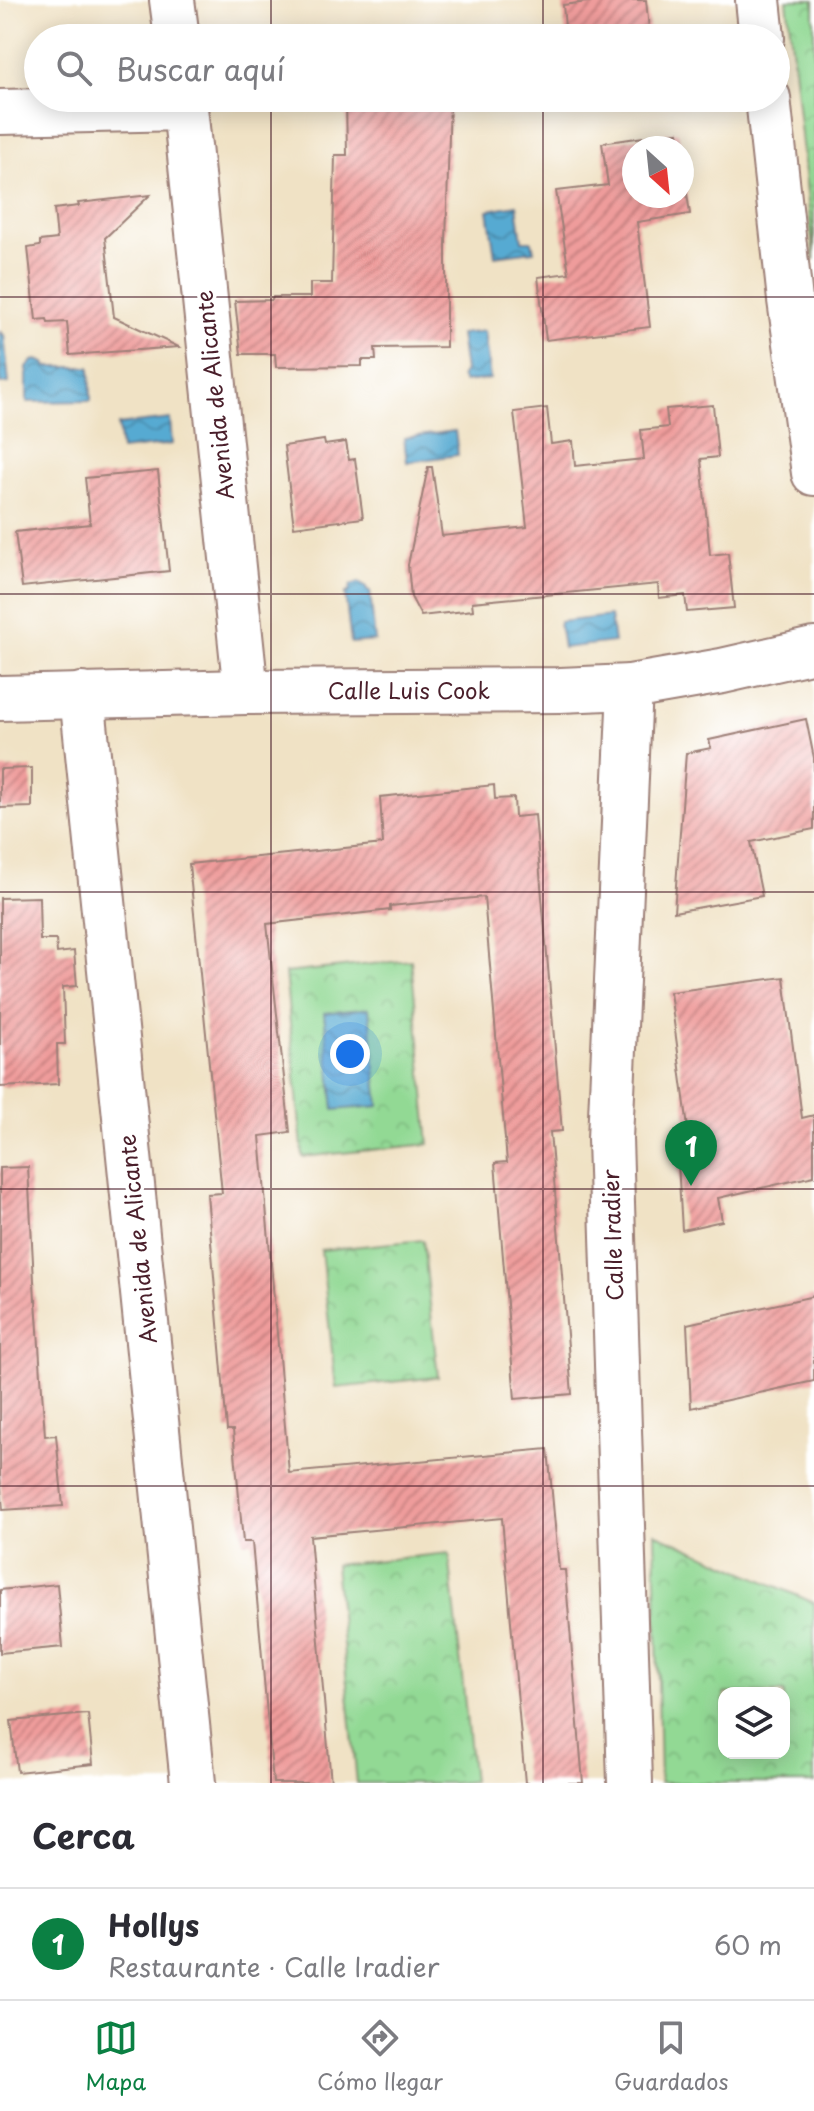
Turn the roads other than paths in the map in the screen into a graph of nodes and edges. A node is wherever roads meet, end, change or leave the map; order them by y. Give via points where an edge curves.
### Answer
1 (172, 0) edge
2 (758, 0) edge
3 (175, 24) edge
4 (761, 24) edge
5 (24, 111) edge
6 (0, 112) edge
7 (186, 112) edge
8 (770, 112) edge
9 (814, 473) edge
10 (814, 650) edge
11 (630, 687) junction
12 (246, 692) junction
13 (82, 695) junction
14 (0, 698) edge
15 (193, 1783) edge
16 (630, 1783) edge

1 - 3 street
2 - 4 street
5 - 6 street
7 - 12 street, Avenida de Alicante
8 - 9 street
10 - 11 street, Calle Luis Cook
11 - 12 street, Calle Luis Cook
11 - 16 street, Calle Iradier via 610,1139
12 - 13 street, Calle Luis Cook
13 - 14 street, Calle Luis Cook
13 - 15 street, Avenida de Alicante

